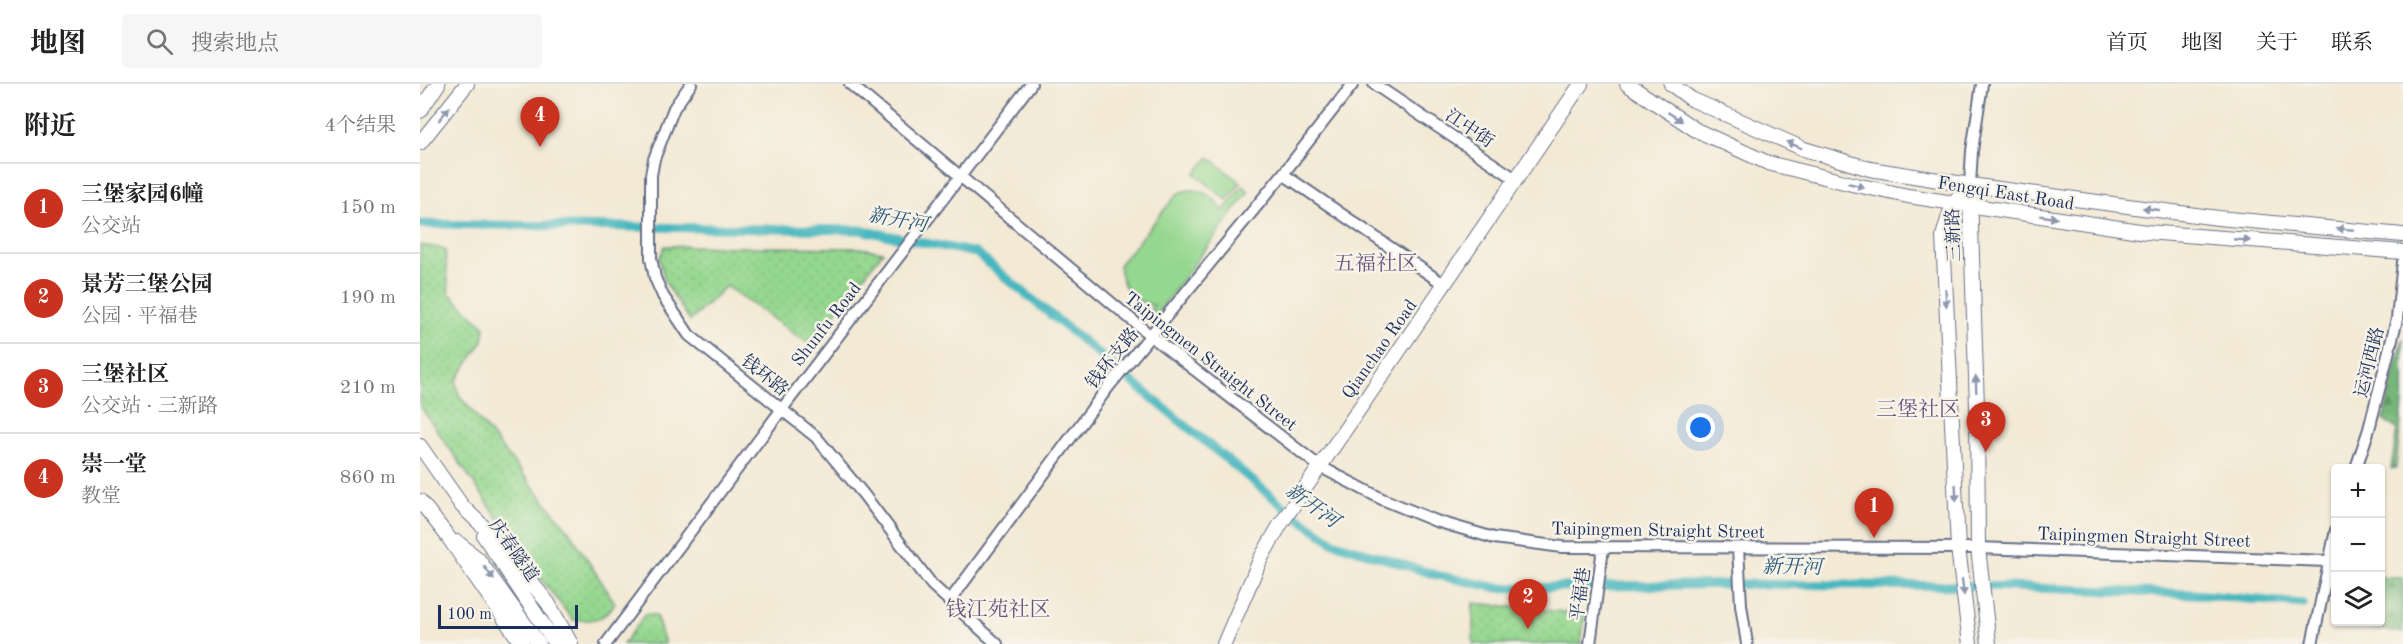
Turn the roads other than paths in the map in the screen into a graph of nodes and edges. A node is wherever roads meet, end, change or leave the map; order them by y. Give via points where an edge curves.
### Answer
1 (438, 84) edge
2 (467, 84) edge
3 (691, 84) edge
4 (1031, 84) edge
5 (1353, 84) edge
6 (1374, 84) edge
7 (1581, 84) edge
8 (1627, 84) edge
9 (1671, 84) edge
10 (1982, 84) edge
11 (858, 86) edge
12 (420, 111) edge
13 (420, 143) edge
14 (1283, 174) junction
15 (961, 177) junction
16 (1517, 180) junction
17 (1970, 185) junction
18 (1953, 203) junction
19 (1970, 205) junction
20 (2403, 235) edge
21 (2403, 252) edge
22 (2403, 262) edge
23 (1445, 285) junction
24 (1151, 336) junction
25 (782, 410) junction
26 (420, 446) edge
27 (2357, 464) edge
28 (1319, 466) junction
29 (420, 501) edge
30 (446, 534) junction
31 (1603, 548) junction
32 (1738, 548) junction
33 (1958, 548) junction
34 (1978, 548) junction
35 (2331, 549) edge
36 (2328, 561) junction
37 (949, 602) junction
38 (568, 643) edge
39 (522, 644) edge
40 (539, 644) edge
41 (606, 644) edge
42 (997, 644) edge
43 (1224, 644) edge
44 (1590, 644) edge
45 (1748, 644) edge
46 (1970, 644) edge
47 (1989, 644) edge
48 (2312, 644) edge

1 - 12 main road
13 -> 2 main road
3 - 25 street, 钱环路 via 674,108 654,159 651,241 655,278 689,335
4 - 15 street, Shunfu Road
5 - 14 street, 钱环支路
6 - 16 street, 江中街
7 - 16 main road, Qianchao Road
8 -> 18 main road, Fengqi East Road via 1696,130 1767,164 1866,188
17 -> 9 main road, Fengqi East Road via 1870,169 1804,149 1691,99
10 - 17 street
11 - 15 street, Taipingmen Straight Street
14 - 23 street
14 - 24 street, 钱环支路
15 - 24 street, Taipingmen Straight Street
15 - 25 street, Shunfu Road
16 - 23 main road, Qianchao Road
17 - 18 main road, 三新路
17 - 19 main road, 三新路
20 -> 17 main road, Fengqi East Road via 2218,218
18 - 19 main road, Fengqi East Road
18 -> 33 main road, 三新路 via 1943,236
19 -> 21 main road, Fengqi East Road via 2146,232
34 -> 19 main road, 三新路
22 - 27 street, 运河西路 via 2397,319
23 - 28 main road, Qianchao Road
24 - 28 street, Taipingmen Straight Street
24 - 37 street, 钱环支路 via 1109,386
25 - 37 street, 钱环路 via 838,461
25 - 41 street, Shunfu Road
26 - 38 main road, 庆春隧道
28 - 31 street, Taipingmen Straight Street via 1382,499 1436,521 1494,538
28 - 43 main road, Qianchao Road via 1261,558
29 - 30 main road
30 - 39 main road
30 -> 40 main road, 庆春隧道 via 478,559
31 - 32 street, Taipingmen Straight Street
31 - 44 street, 平福巷
32 - 33 street, Taipingmen Straight Street
32 - 45 street
33 - 34 street, Taipingmen Straight Street
33 -> 46 main road, 三新路
34 - 36 street, Taipingmen Straight Street
34 - 47 main road, 三新路
35 - 36 street
36 - 48 street
37 - 42 street, 钱环路

